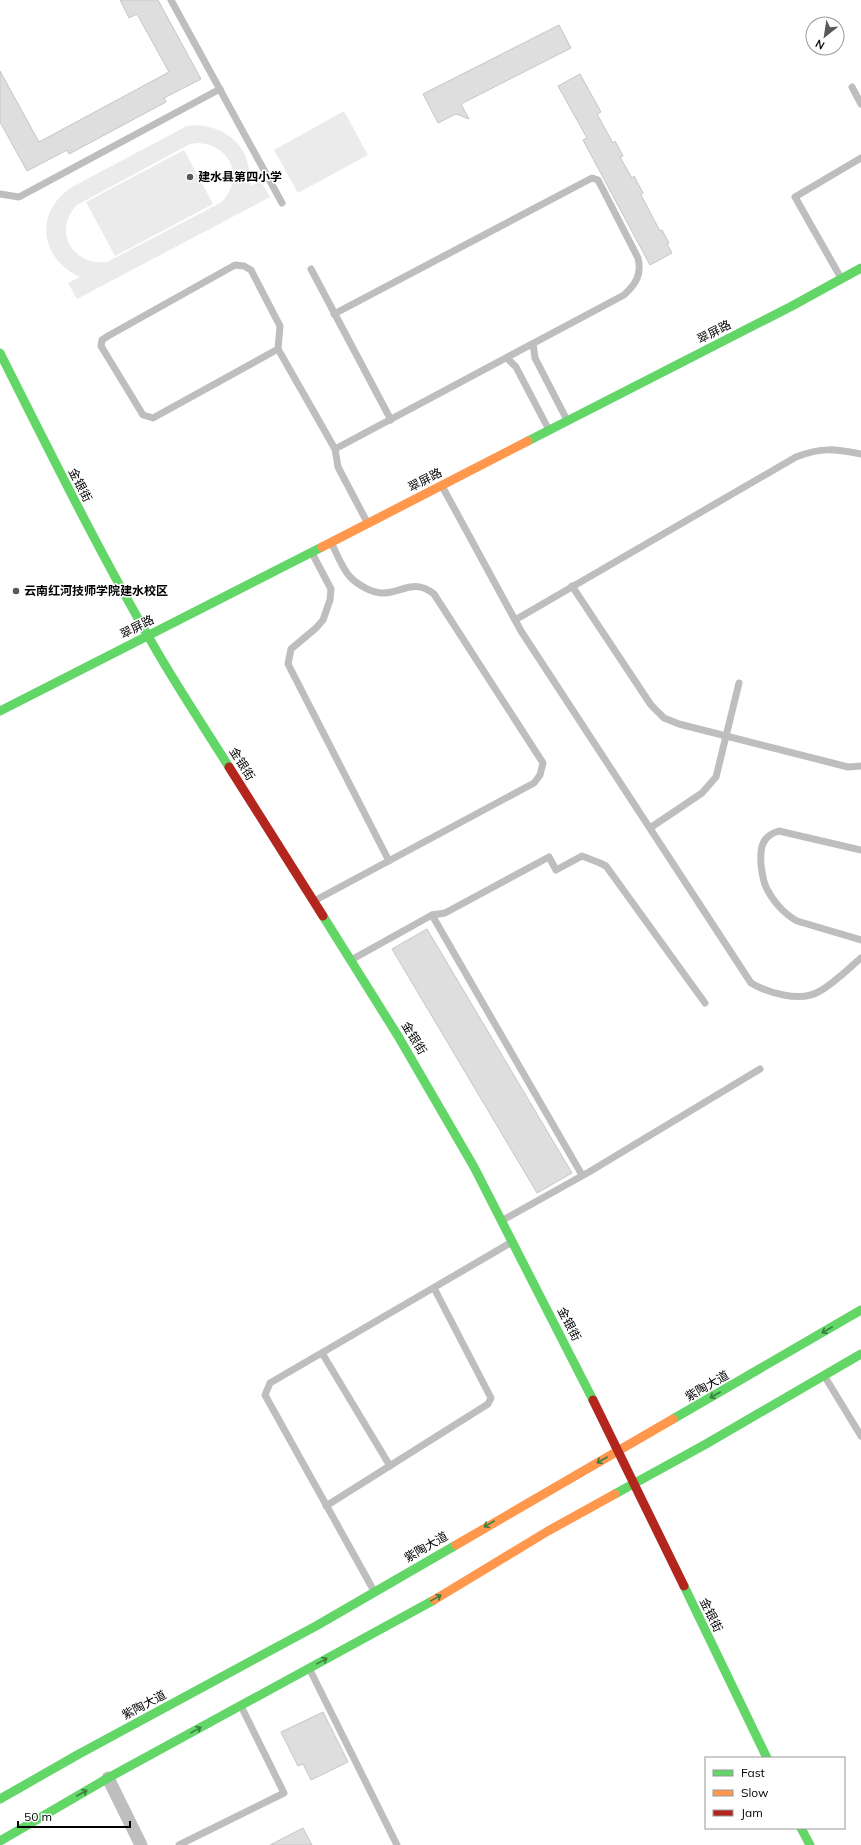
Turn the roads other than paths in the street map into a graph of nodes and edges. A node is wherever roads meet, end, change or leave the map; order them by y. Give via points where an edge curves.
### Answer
1 (171, 0) edge
2 (852, 87) dead end
3 (220, 89) junction
4 (861, 104) edge
5 (861, 158) edge
6 (0, 194) edge
7 (282, 203) dead end
8 (861, 268) edge
9 (311, 269) dead end
10 (841, 279) junction
11 (334, 314) junction
12 (533, 344) junction
13 (278, 349) junction
14 (0, 353) edge
15 (507, 358) junction
16 (391, 420) junction
17 (567, 421) junction
18 (549, 430) junction
19 (335, 449) junction
20 (861, 454) edge
21 (441, 485) junction
22 (368, 522) junction
23 (330, 541) junction
24 (311, 551) junction
25 (572, 586) junction
26 (515, 620) junction
27 (147, 635) junction
28 (739, 683) dead end
29 (0, 711) edge
30 (726, 736) junction
31 (861, 766) edge
32 (650, 828) junction
33 (861, 850) edge
34 (389, 861) junction
35 (314, 901) junction
36 (432, 915) junction
37 (861, 940) edge
38 (861, 958) edge
39 (351, 960) junction
40 (705, 1003) dead end
41 (760, 1069) dead end
42 (582, 1175) junction
43 (502, 1220) junction
44 (514, 1242) junction
45 (434, 1288) junction
46 (861, 1310) edge
47 (322, 1353) junction
48 (861, 1354) edge
49 (824, 1376) junction
50 (861, 1436) edge
51 (618, 1451) junction
52 (390, 1466) junction
53 (634, 1483) junction
54 (326, 1506) junction
55 (374, 1592) junction
56 (309, 1668) junction
57 (241, 1706) junction
58 (767, 1757) edge
59 (108, 1778) junction
60 (0, 1799) edge
61 (802, 1829) edge
62 (0, 1841) edge
63 (141, 1845) edge
64 (179, 1845) edge
65 (397, 1845) edge
66 (810, 1845) edge

1 - 3 lane
2 - 4 lane
3 - 6 lane via 19,197
3 - 7 lane
5 - 10 lane via 795,197
8 - 10 street, 翠屏路
9 - 11 lane
10 - 17 street, 翠屏路
11 - 12 lane via 592,178 598,180 638,258 641,267 639,275 633,287 624,295
11 - 16 lane
12 - 15 lane
12 - 17 lane via 535,358
13 - 13 lane via 153,418 143,415 101,346 102,340 108,336 234,265 251,270 280,326
13 - 19 lane
14 - 27 street, 金银街 via 98,548
15 - 16 lane
15 - 18 lane via 516,367
16 - 19 lane
17 - 18 street, 翠屏路
18 - 21 street, 翠屏路
19 - 22 lane via 338,468
20 - 25 lane via 832,448 796,457
21 - 22 street, 翠屏路
21 - 26 lane
22 - 23 street, 翠屏路
23 - 24 street, 翠屏路
23 - 34 lane via 347,573 360,585 381,593 418,586 434,594 543,762 540,775 534,783
24 - 27 street, 翠屏路
24 - 34 lane via 331,589 330,600 316,628 291,649 288,664
25 - 26 lane
25 - 30 lane via 657,712 671,722
26 - 32 lane
27 - 29 street, 翠屏路
27 - 35 street, 金银街
28 - 30 lane
30 - 31 lane via 848,767
30 - 32 lane via 716,777 712,783 702,794
32 - 38 lane via 751,983 761,989 784,995 819,992
33 - 37 lane via 779,831 768,836 760,850 766,887 788,916
34 - 35 lane
35 - 39 street, 金银街
36 - 39 lane
36 - 40 lane via 445,913 549,857 556,870 582,856 606,866
36 - 42 lane
39 - 43 street, 金银街 via 418,1069
41 - 42 lane
42 - 43 lane
43 - 44 street, 金银街
44 - 45 lane
44 - 51 street, 金银街
45 - 47 lane
45 - 52 lane via 491,1398 488,1404
46 -> 51 street, 紫陶大道
47 - 52 lane
47 - 54 lane via 270,1383 265,1395
48 - 49 street
49 - 50 lane
49 - 53 street
51 - 53 street, 金银街
51 -> 55 street, 紫陶大道
52 - 54 lane
56 -> 53 street via 440,1596
53 - 58 street, 金银街
54 - 55 lane
55 - 60 street, 紫陶大道
56 - 57 street
56 - 65 lane
59 -> 57 street
57 - 64 lane via 284,1793
62 -> 59 street
59 - 63 street
61 - 66 street

